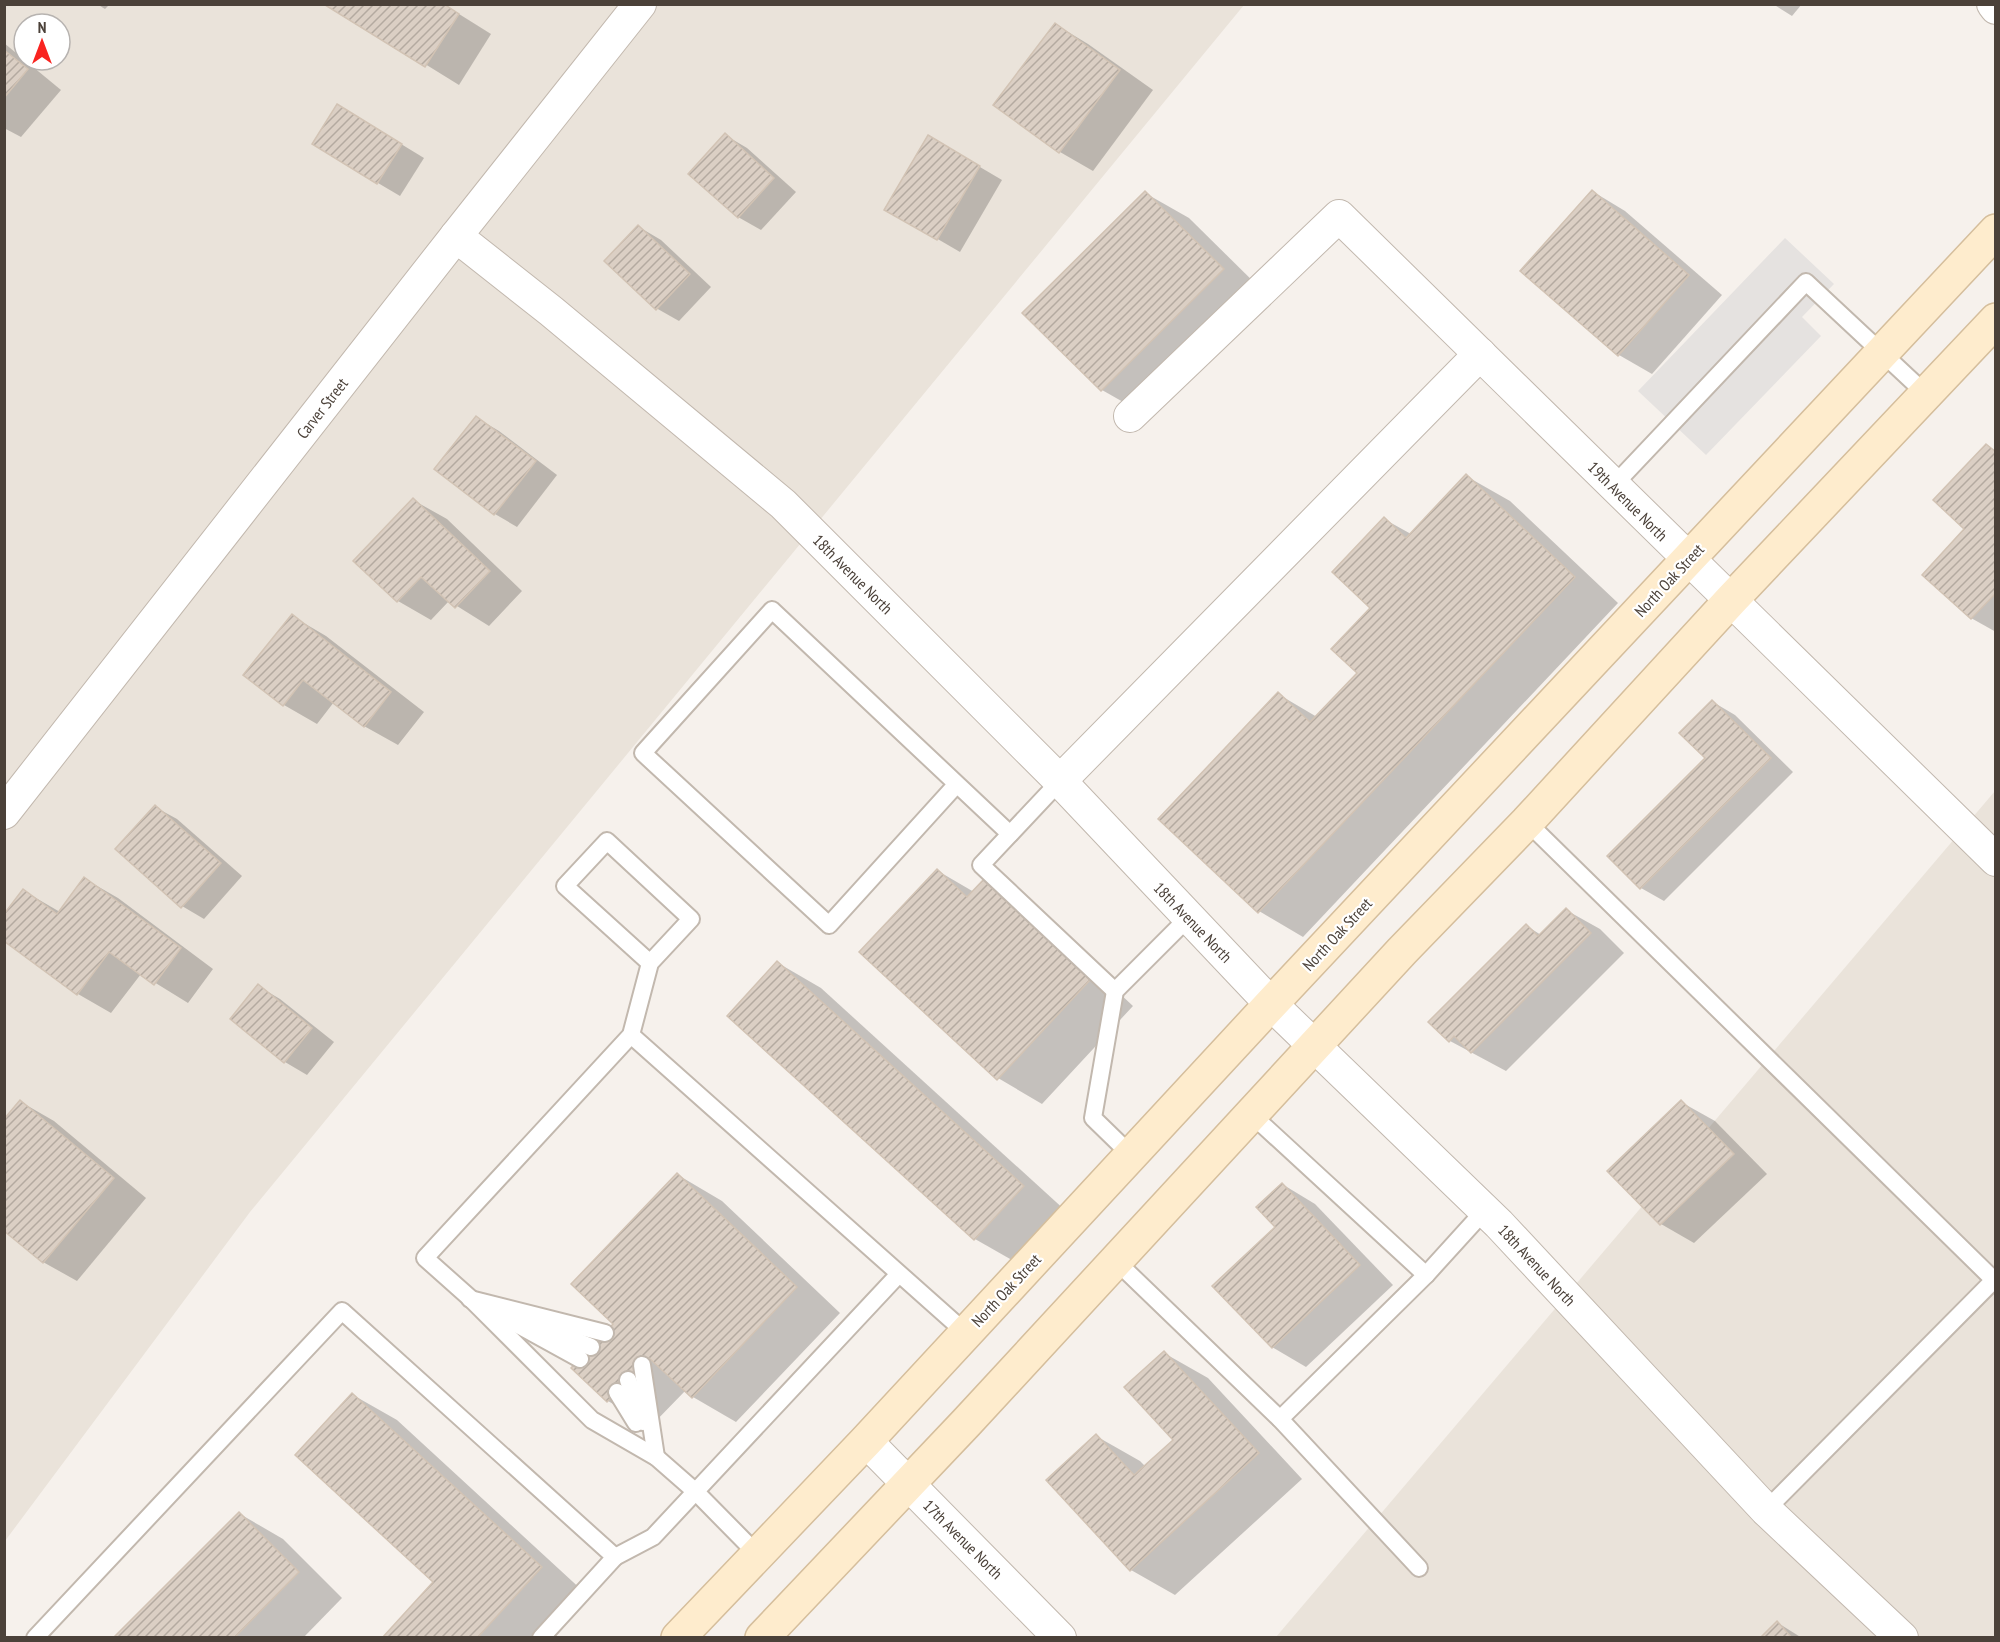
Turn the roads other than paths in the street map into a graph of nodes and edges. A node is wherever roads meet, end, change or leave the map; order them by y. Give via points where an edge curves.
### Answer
1 (640, 4) edge
2 (1995, 231) edge
3 (456, 236) junction
4 (1995, 320) edge
5 (1881, 353) junction
6 (1480, 354) junction
7 (1926, 394) junction
8 (1130, 416) dead end
9 (1613, 486) junction
10 (1688, 560) junction
11 (1731, 600) junction
12 (1060, 782) junction
13 (956, 785) junction
14 (4, 813) edge
15 (1527, 822) junction
16 (1010, 834) junction
17 (1995, 860) edge
18 (1189, 917) junction
19 (650, 963) junction
20 (1115, 991) junction
21 (1271, 1004) junction
22 (631, 1035) junction
23 (1314, 1046) junction
24 (1251, 1114) junction
25 (1131, 1155) junction
26 (1485, 1210) junction
27 (1116, 1261) junction
28 (899, 1274) junction
29 (1426, 1275) junction
30 (1994, 1279) edge
31 (470, 1298) junction
32 (605, 1332) dead end
33 (966, 1333) junction
34 (585, 1353) dead end
35 (642, 1365) dead end
36 (622, 1386) dead end
37 (1280, 1419) junction
38 (866, 1441) junction
39 (656, 1457) junction
40 (908, 1484) junction
41 (696, 1492) junction
42 (1766, 1510) junction
43 (758, 1554) junction
44 (615, 1557) junction
45 (1419, 1568) dead end
46 (35, 1638) edge
47 (540, 1638) edge
48 (678, 1638) edge
49 (762, 1638) edge
50 (1060, 1638) edge
51 (1902, 1638) edge

1 - 3 street, Carver Street
2 - 5 main road, North Oak Street
3 - 12 street, 18th Avenue North via 783,504
3 - 14 street, Carver Street
4 - 7 main road
5 - 7 lane
5 - 9 lane via 1806,282
5 - 10 main road, North Oak Street
6 - 8 street, 19th Avenue North via 1339,216
6 - 9 street, 19th Avenue North
6 - 12 street
7 - 11 main road
9 - 10 street, 19th Avenue North
10 - 11 street, 19th Avenue North
10 - 21 main road, North Oak Street
11 - 15 main road
11 - 17 street, 19th Avenue North
12 - 16 lane
12 - 18 street, 18th Avenue North
13 - 13 lane via 772,610 643,753 829,925
13 - 16 lane
15 - 23 main road
15 - 30 lane
16 - 20 lane via 981,865
18 - 20 lane
18 - 21 street, 18th Avenue North
19 - 19 lane via 691,919 607,841 565,886
19 - 22 lane
20 - 25 lane via 1093,1118
21 - 23 street, 18th Avenue North
21 - 25 main road, North Oak Street
22 - 28 lane
22 - 31 lane via 425,1258
23 - 24 main road
23 - 26 street, 18th Avenue North
24 - 27 main road
24 - 29 lane
25 - 33 main road, North Oak Street
26 - 29 lane
26 - 42 street, 18th Avenue North
27 - 37 lane
27 - 40 main road
28 - 33 lane
28 - 41 lane
29 - 37 lane
30 - 42 lane
31 - 32 lane
31 - 34 lane
31 - 39 lane via 592,1420
33 - 38 main road, North Oak Street
35 - 39 lane
36 - 39 lane
37 - 45 lane
38 - 40 street, 17th Avenue North
38 - 43 main road, North Oak Street
39 - 41 lane
40 - 49 main road
40 - 50 street, 17th Avenue North
41 - 43 lane
41 - 44 lane via 652,1537
42 - 51 street, 18th Avenue North
43 - 48 main road, North Oak Street
44 - 46 lane via 342,1311
44 - 47 lane

